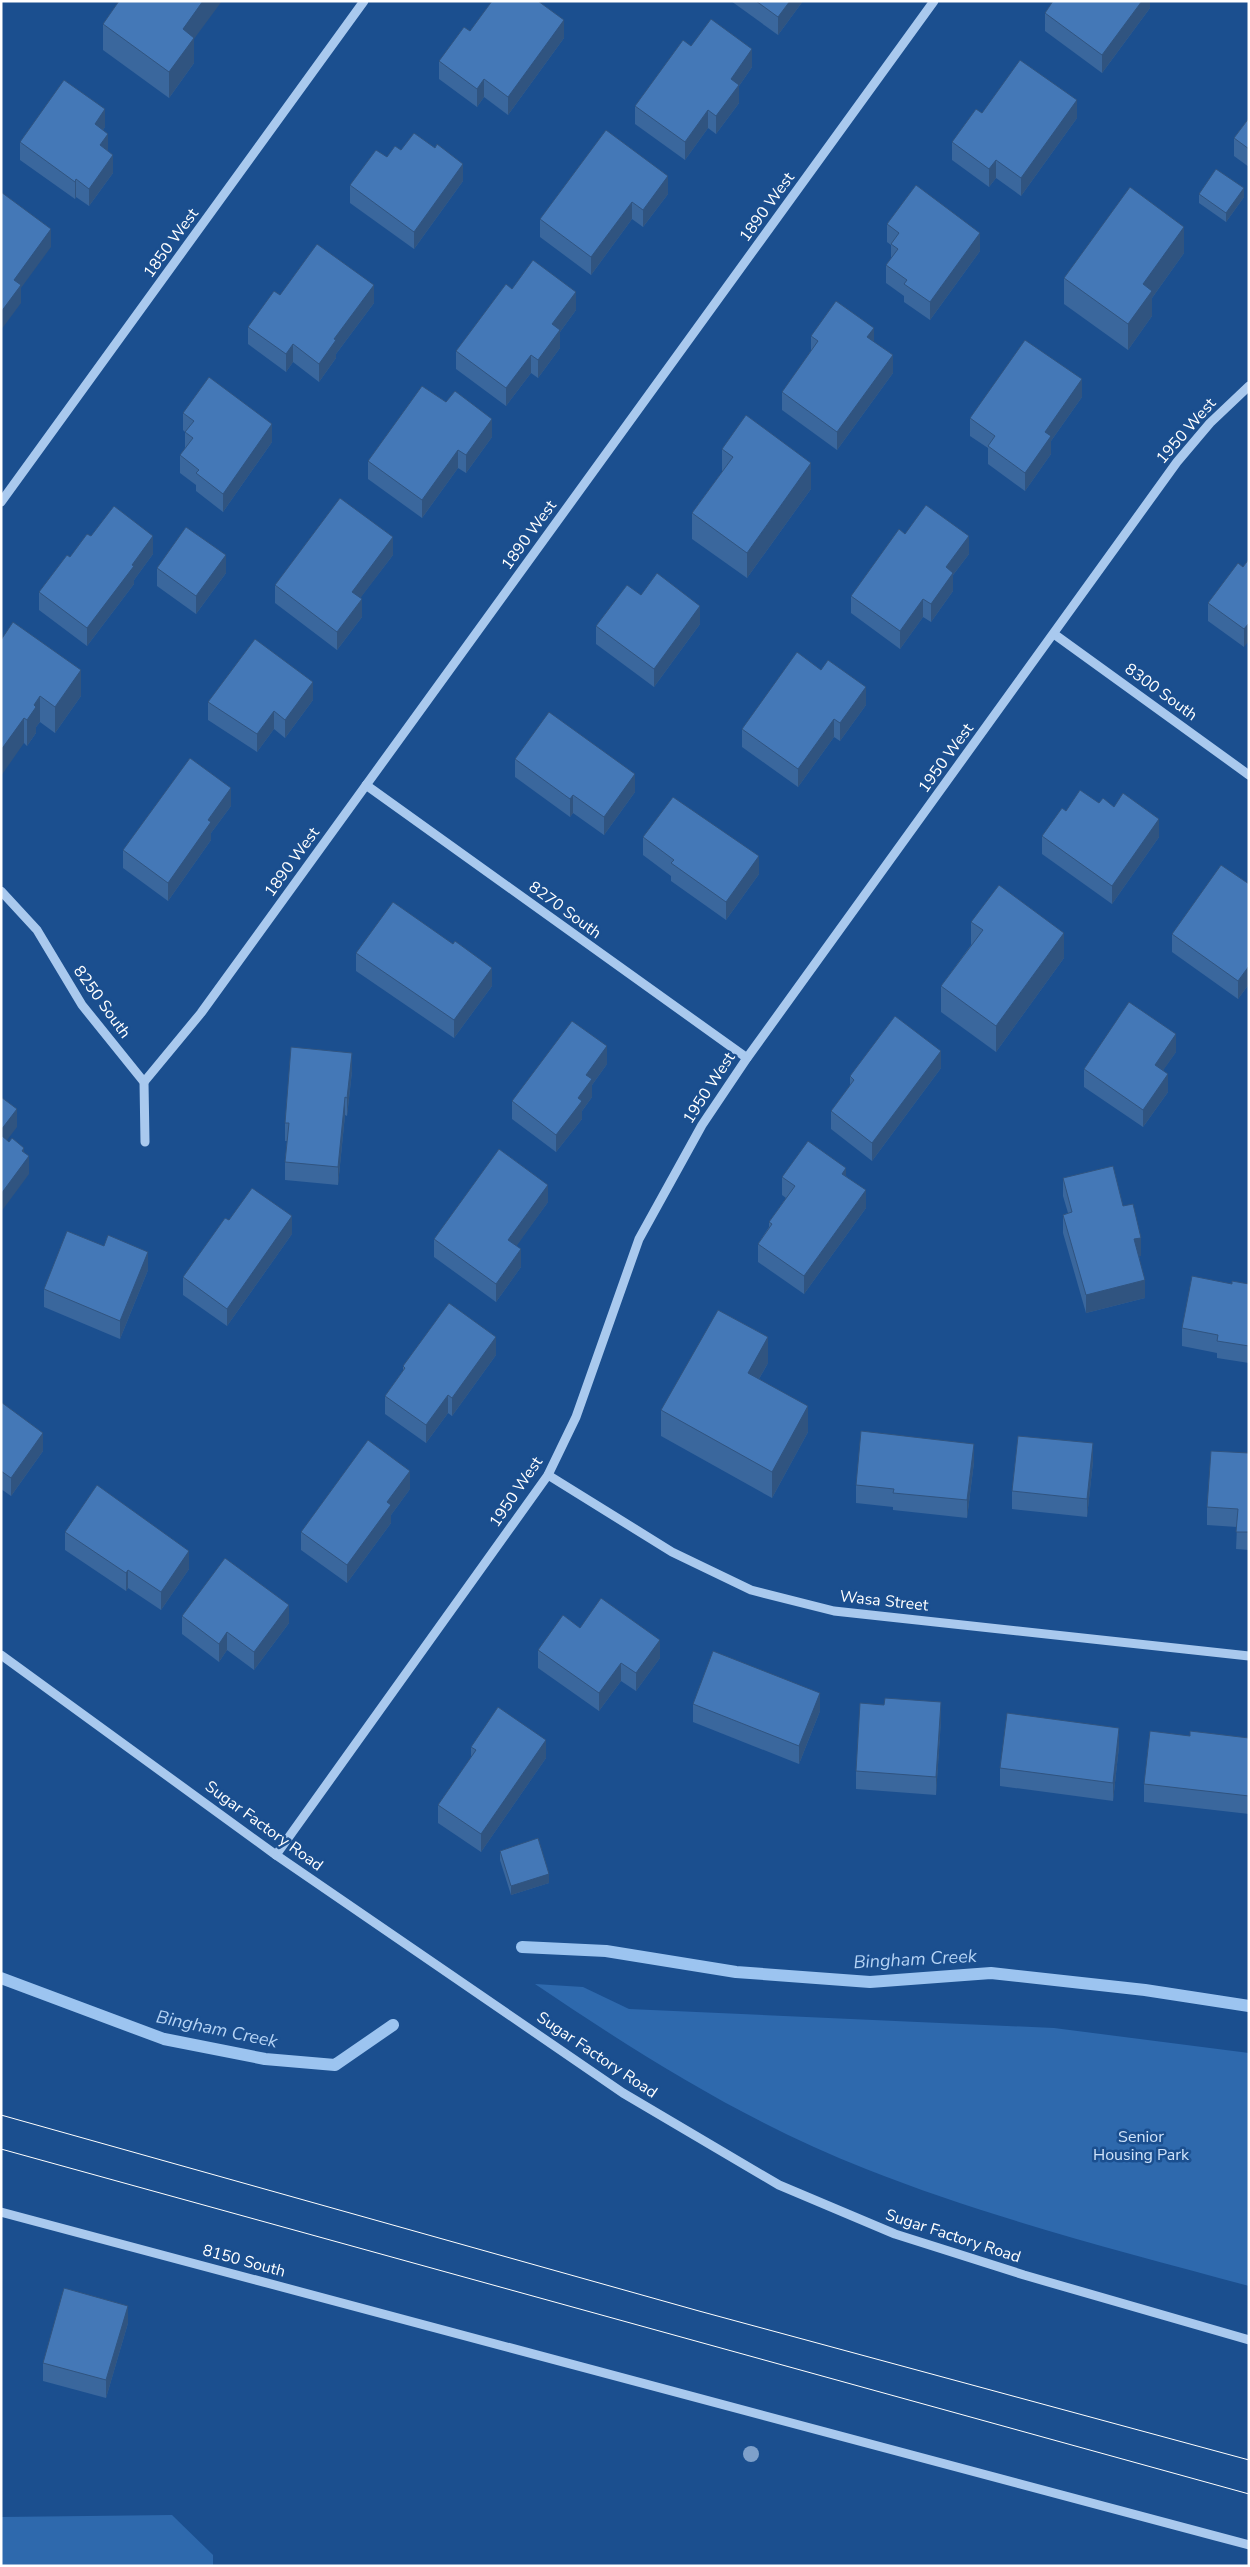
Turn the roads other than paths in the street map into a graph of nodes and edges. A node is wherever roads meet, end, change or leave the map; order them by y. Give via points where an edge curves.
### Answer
1 (364, 1) edge
2 (934, 1) edge
3 (1249, 386) edge
4 (1, 502) edge
5 (1054, 634) junction
6 (1249, 775) edge
7 (366, 785) junction
8 (1, 890) edge
9 (747, 1058) junction
10 (144, 1082) junction
11 (146, 1142) dead end
12 (548, 1475) junction
13 (1, 1655) edge
14 (1249, 1656) edge
15 (276, 1855) junction
16 (1, 2212) edge
17 (1249, 2340) edge
18 (1249, 2545) edge

1 - 4 street, 1850 West
2 - 7 street, 1890 West
3 - 5 street, 1950 West via 1210,423 1177,462
5 - 6 street, 8300 South
5 - 9 street, 1950 West
7 - 9 street, 8270 South
7 - 10 street, 1890 West via 201,1013
8 - 10 street, 8250 South via 37,930 82,1005
9 - 12 street, 1950 West via 702,1125 638,1238 576,1417
10 - 11 street
12 - 14 street, Wasa Street via 672,1552 751,1590 834,1611
12 - 15 street, 1950 West
13 - 15 street, Sugar Factory Road
15 - 17 street, Sugar Factory Road via 624,2093 779,2185 895,2234
16 - 18 street, 8150 South

